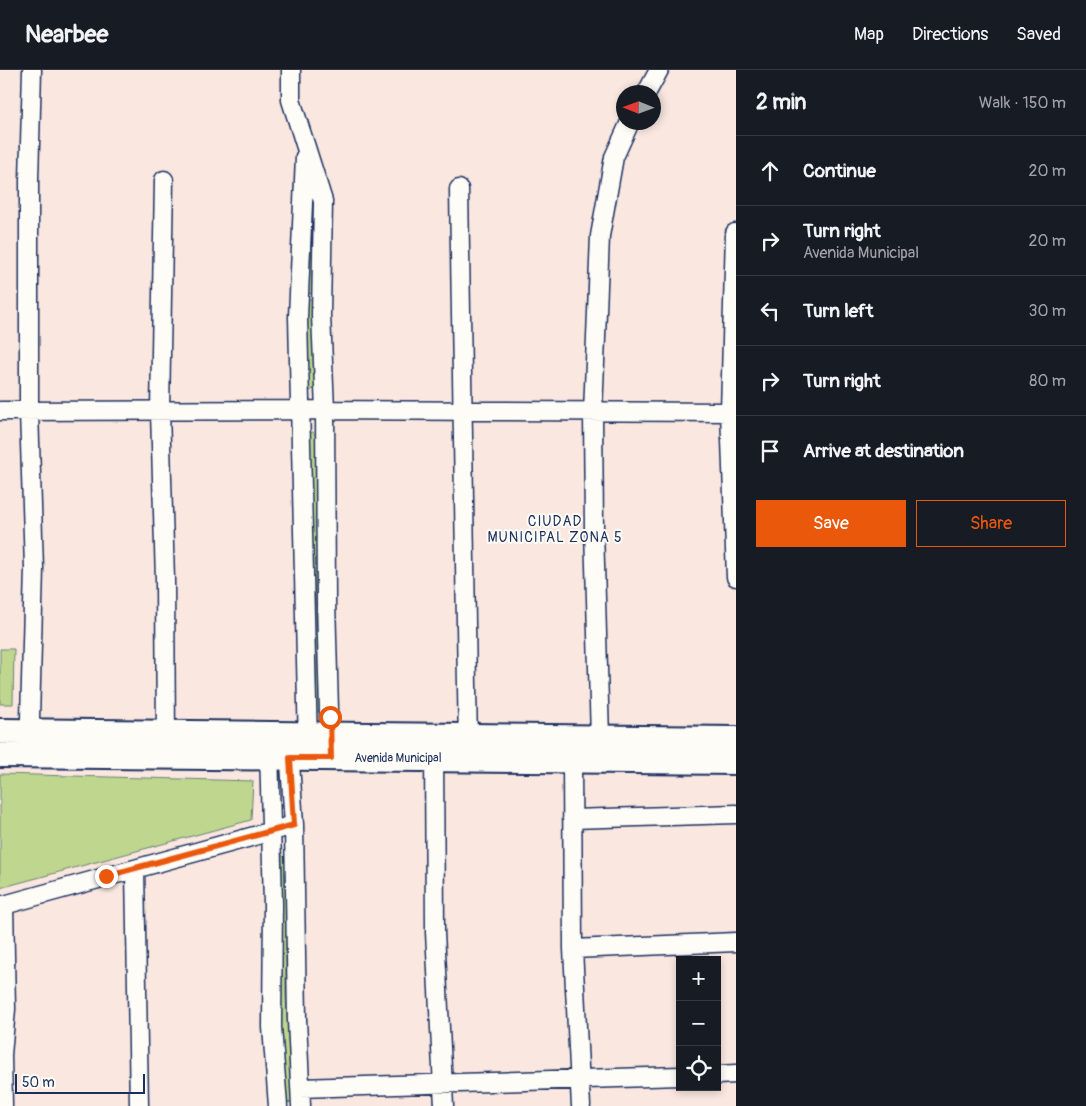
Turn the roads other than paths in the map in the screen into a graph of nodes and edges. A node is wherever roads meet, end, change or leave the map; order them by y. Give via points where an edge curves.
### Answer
1 (32, 70) edge
2 (291, 70) edge
3 (659, 70) edge
4 (650, 85) edge
5 (626, 130) edge
6 (306, 147) junction
7 (164, 180) dead end
8 (459, 189) dead end
9 (735, 233) edge
10 (300, 410) junction
11 (325, 410) junction
12 (0, 411) edge
13 (29, 411) junction
14 (160, 412) junction
15 (462, 412) junction
16 (733, 412) edge
17 (593, 413) junction
18 (736, 577) edge
19 (0, 731) edge
20 (29, 732) junction
21 (167, 733) junction
22 (299, 734) junction
23 (468, 736) junction
24 (600, 738) junction
25 (736, 739) edge
26 (434, 747) junction
27 (0, 755) edge
28 (29, 756) junction
29 (166, 757) junction
30 (300, 758) junction
31 (468, 759) junction
32 (572, 759) junction
33 (736, 762) edge
34 (736, 814) edge
35 (572, 819) junction
36 (294, 825) junction
37 (271, 830) junction
38 (135, 869) junction
39 (736, 942) edge
40 (573, 949) junction
41 (736, 1074) edge
42 (721, 1075) edge
43 (676, 1076) edge
44 (580, 1078) junction
45 (443, 1084) junction
46 (300, 1088) junction
47 (3, 1106) edge
48 (139, 1106) edge
49 (278, 1106) edge
50 (301, 1106) edge
51 (444, 1106) edge
52 (581, 1106) edge

1 - 13 street
2 - 6 street via 291,100
3 - 4 street
5 - 17 street via 614,158 600,236
6 - 10 street via 298,317
6 - 11 street via 323,201 321,315
7 - 14 street
8 - 15 street
9 - 16 street
10 - 11 street
10 - 14 street
10 - 22 street
11 - 15 street
11 - 22 street via 326,601
12 - 13 street
13 - 14 street
13 - 20 street via 34,568
14 - 21 street
15 - 17 street
15 - 23 street
16 - 17 street
16 - 18 street
17 - 24 street
19 - 20 street, Avenida Municipal
20 - 21 street, Avenida Municipal
20 - 28 street
21 - 22 street, Avenida Municipal
21 - 29 street
22 - 26 street, Avenida Municipal
22 - 30 street
22 - 30 street
23 - 24 street, Avenida Municipal
23 - 26 street, Avenida Municipal
23 - 31 street
24 - 25 street, Avenida Municipal
24 - 32 street
26 - 30 street, Avenida Municipal
26 - 31 street, Avenida Municipal
26 - 45 street via 435,932
27 - 28 street, Avenida Municipal
28 - 29 street, Avenida Municipal
29 - 30 street, Avenida Municipal
30 - 36 street
30 - 37 street
31 - 32 street, Avenida Municipal
32 - 33 street, Avenida Municipal
32 - 35 street
34 - 35 street
35 - 40 street
36 - 37 street
36 - 46 street
37 - 38 street
37 - 49 street via 272,1027
38 - 47 street via 4,905 6,1009 2,1055
38 - 48 street
39 - 40 street
40 - 44 street
41 - 42 street
43 - 44 street
44 - 45 street
44 - 52 street
45 - 46 street
45 - 51 street
46 - 50 street

